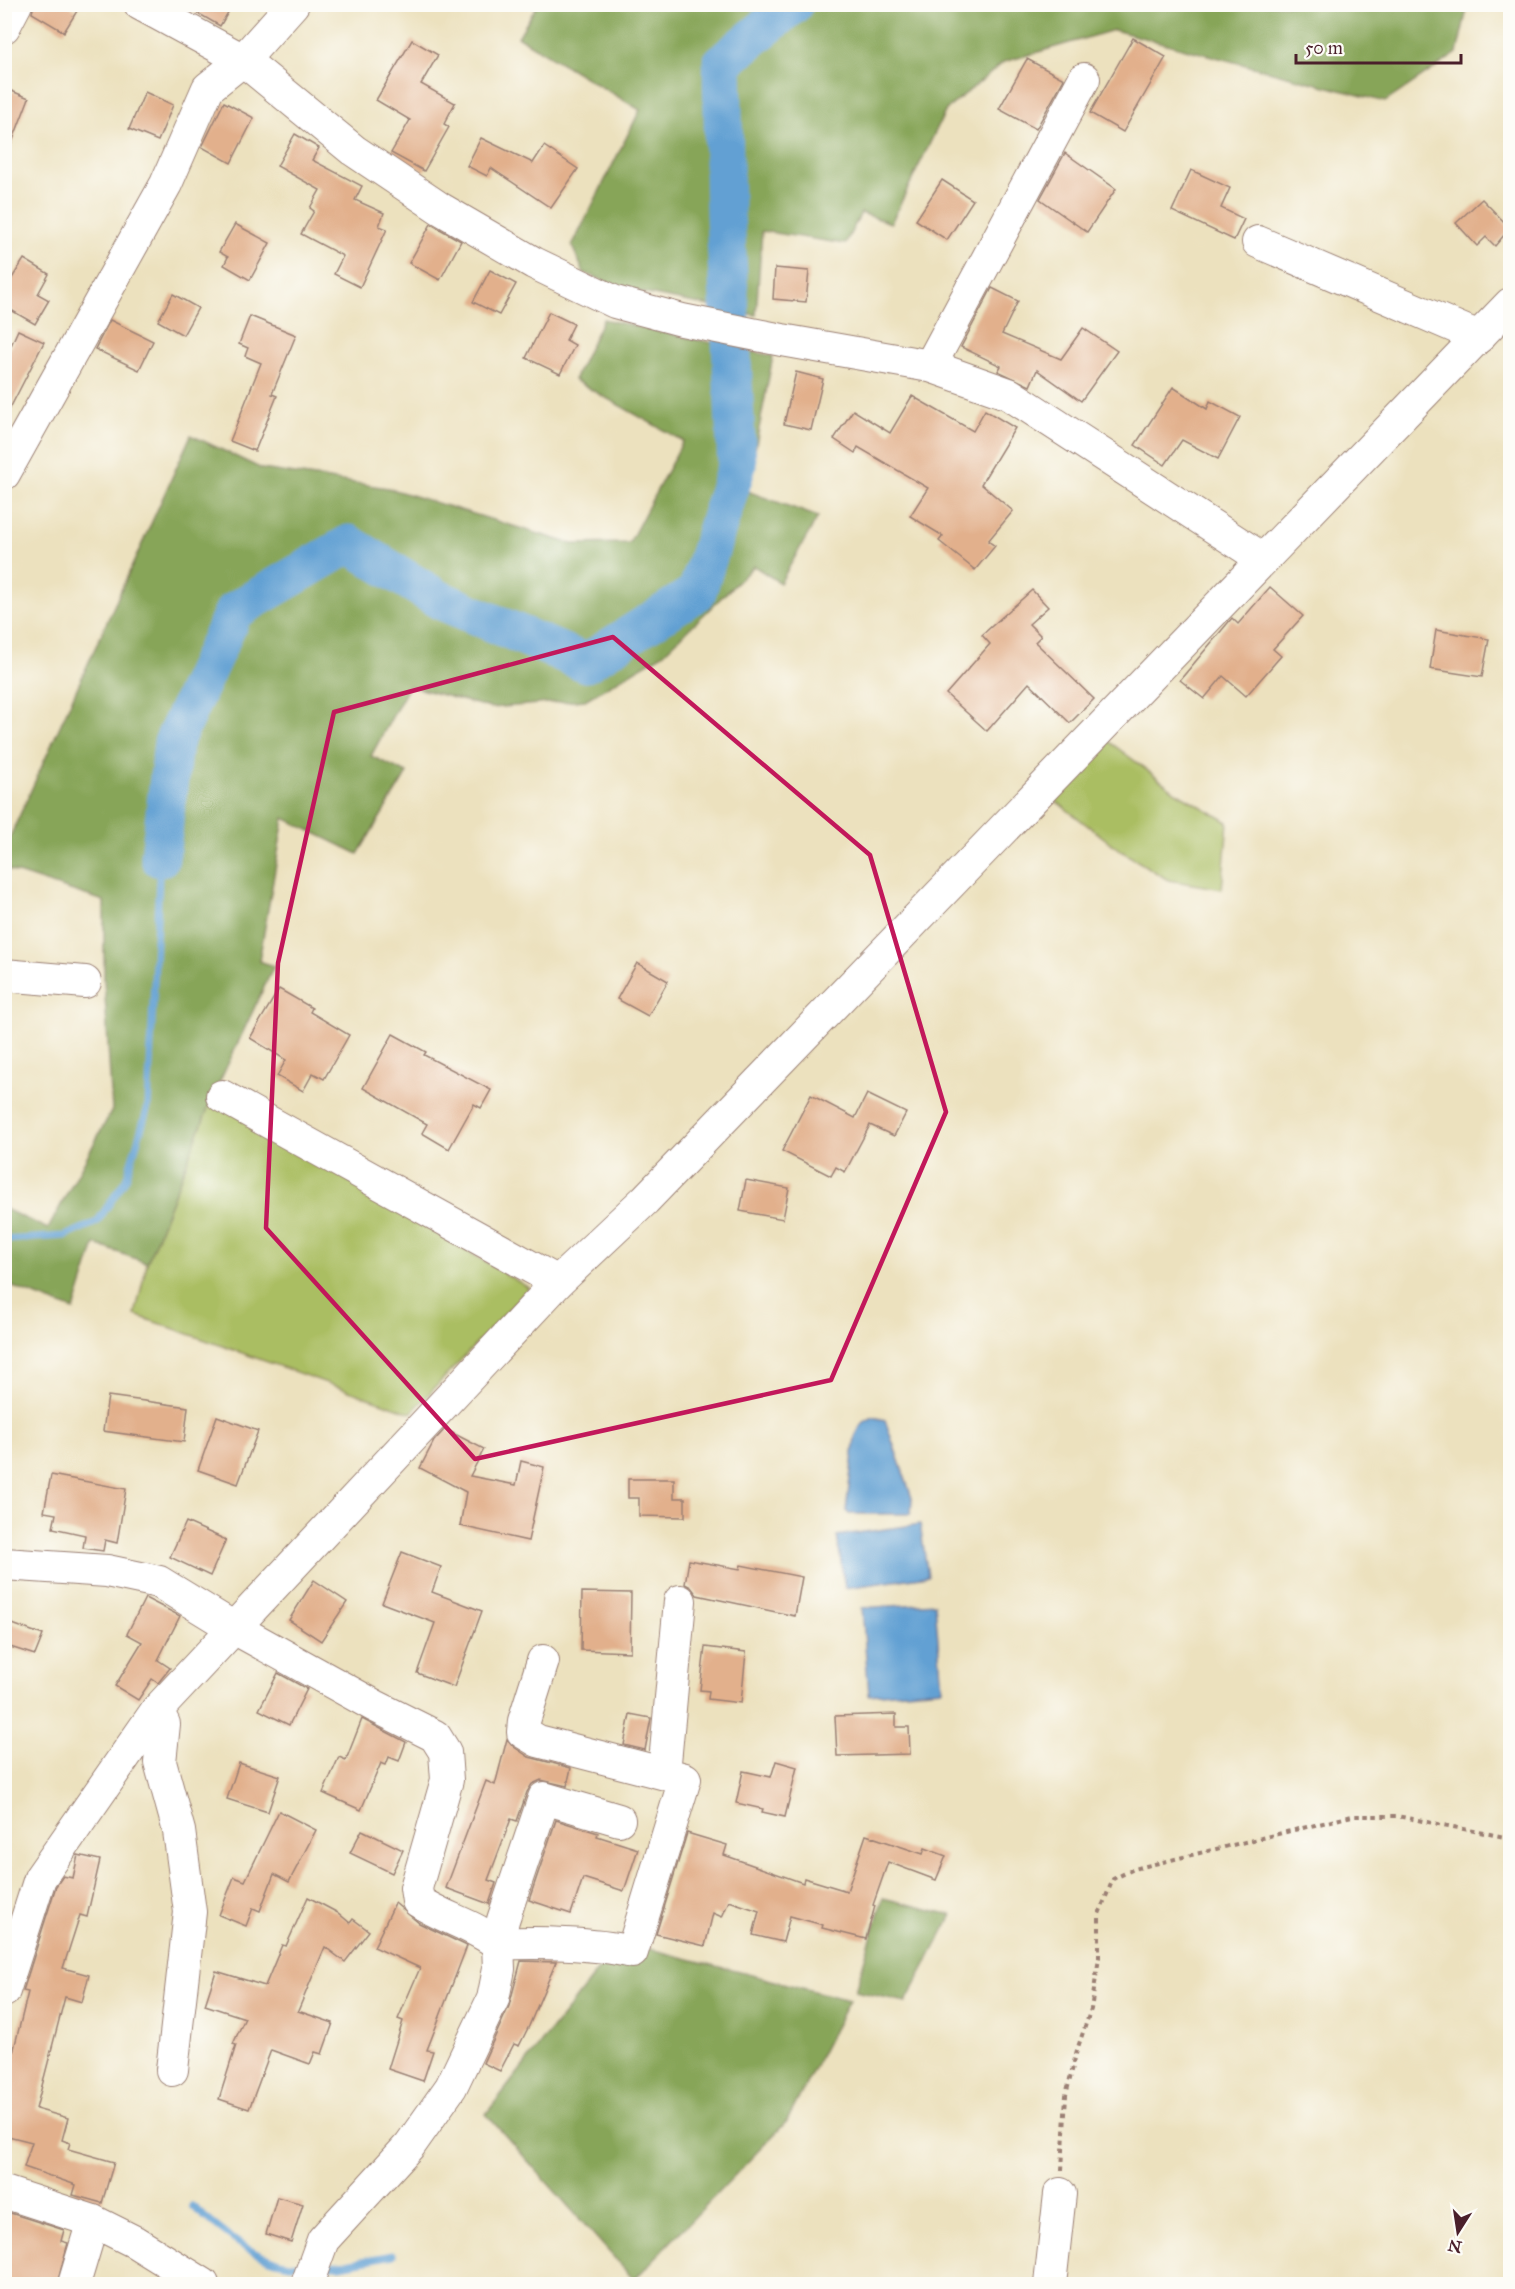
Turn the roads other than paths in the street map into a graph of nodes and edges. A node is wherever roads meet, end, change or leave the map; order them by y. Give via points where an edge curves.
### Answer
1 (16, 4) edge
2 (140, 4) edge
3 (293, 4) edge
4 (4, 27) edge
5 (243, 60) junction
6 (1084, 79) dead end
7 (1258, 242) dead end
8 (1510, 304) edge
9 (1479, 337) junction
10 (930, 366) junction
11 (4, 474) edge
12 (1263, 559) junction
13 (4, 975) edge
14 (85, 982) dead end
15 (222, 1096) dead end
16 (558, 1282) junction
17 (4, 1564) edge
18 (680, 1601) dead end
19 (234, 1628) junction
20 (543, 1660) dead end
21 (157, 1710) junction
22 (664, 1773) junction
23 (619, 1821) dead end
24 (498, 1944) junction
25 (4, 1991) edge
26 (172, 2070) dead end
27 (4, 2192) edge
28 (1060, 2194) road end
29 (93, 2221) junction
30 (74, 2284) edge
31 (203, 2284) edge
32 (307, 2284) edge
33 (1050, 2284) edge

1 - 4 street
2 - 5 street
3 - 5 street
5 - 10 street via 353,150 441,209 534,263 615,302 682,320
5 - 11 street via 208,88 166,184
6 - 10 street
7 - 9 street
8 - 9 street
9 - 12 street
10 - 12 street via 1009,394
12 - 16 street via 645,1200
13 - 14 street
15 - 16 street
16 - 19 street
17 - 19 street via 107,1571 159,1582
18 - 22 street
19 - 21 street
19 - 24 street via 435,1736 445,1752 447,1780 416,1888 418,1901 477,1928
20 - 22 street via 523,1732 538,1741
21 - 25 street via 40,1878
21 - 26 street via 164,1724 165,1739 160,1762 179,1831 190,1912
22 - 24 street via 684,1779 632,1952 610,1947
23 - 24 street via 544,1798
24 - 32 street via 499,1969 493,1999 451,2087 410,2145 323,2240
27 - 29 street
28 - 33 street
29 - 30 street
29 - 31 street

